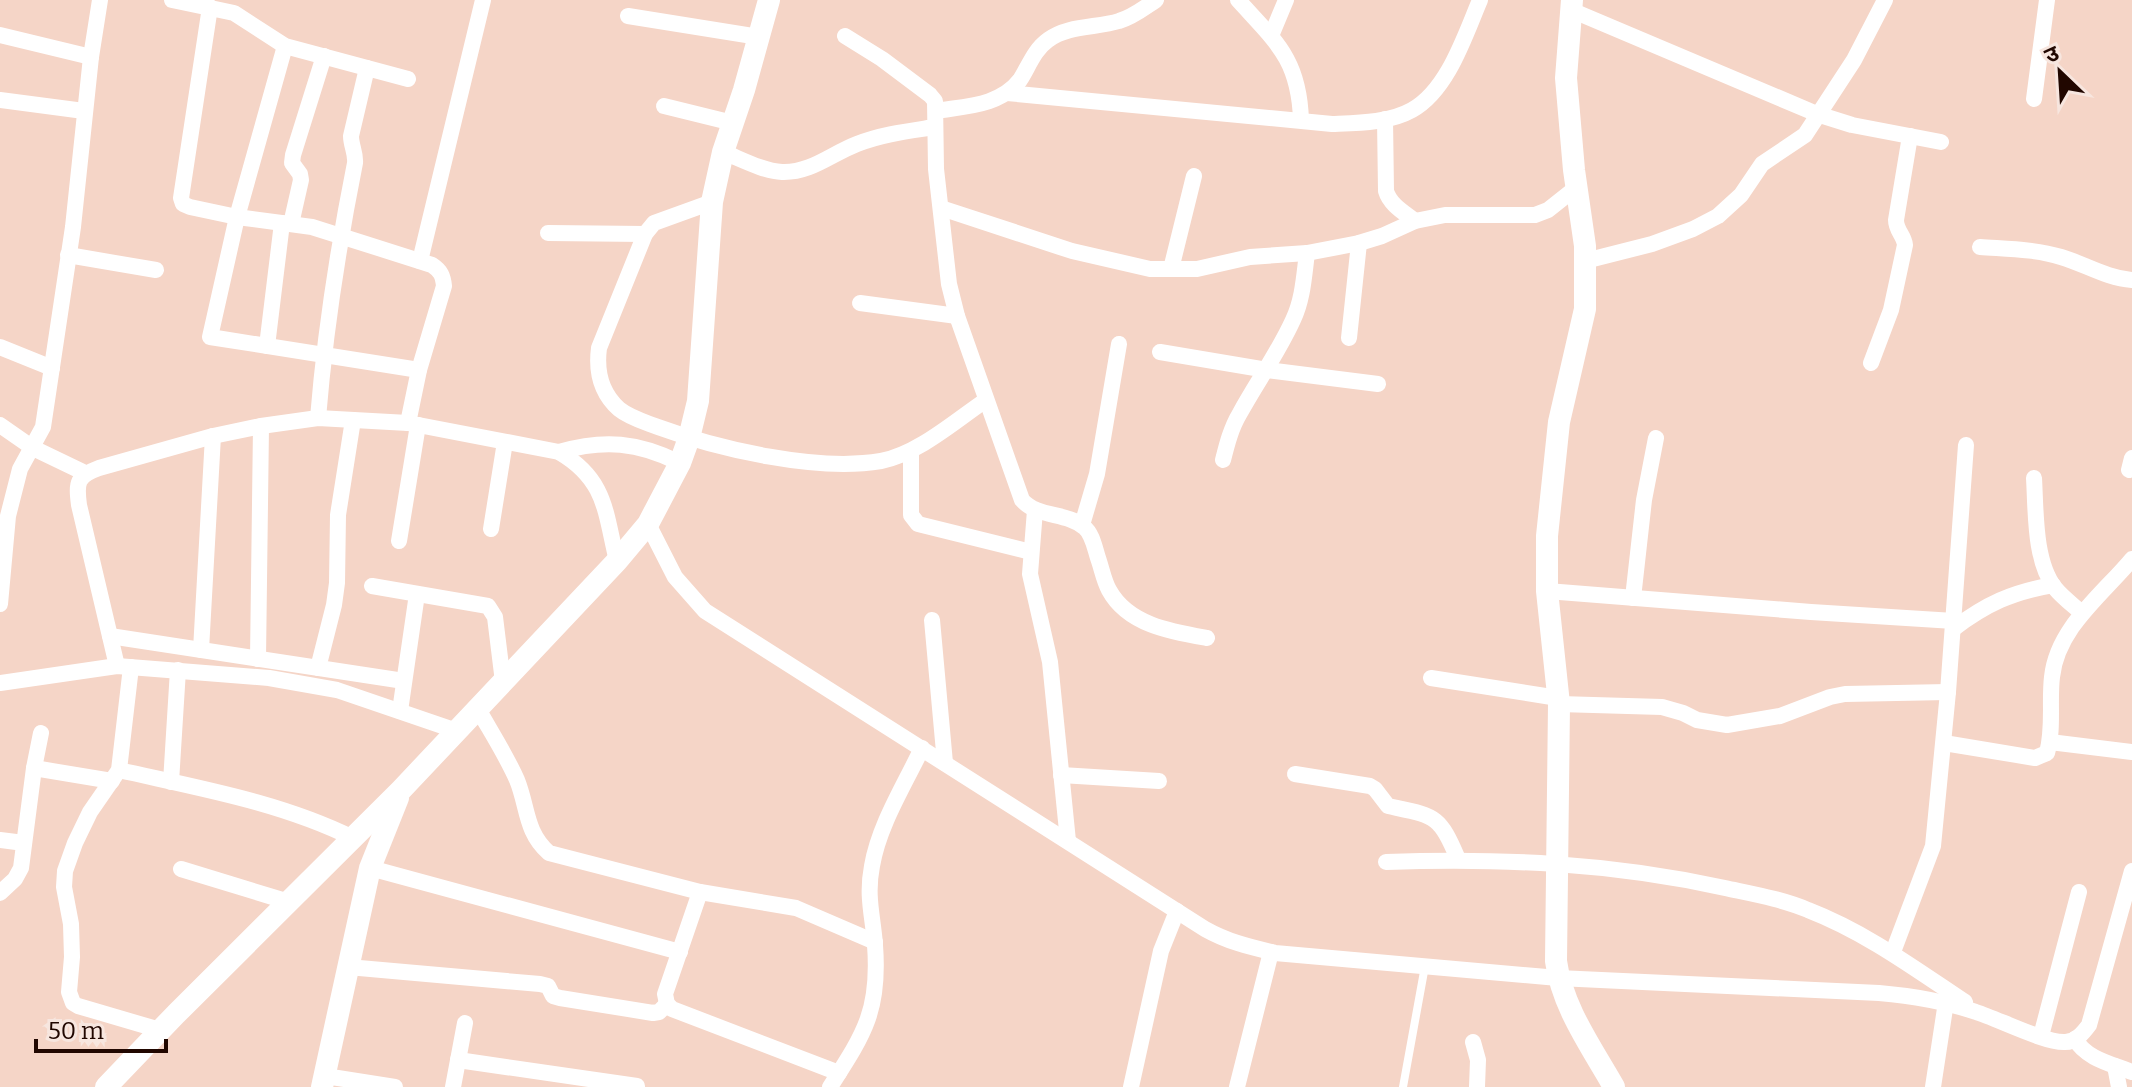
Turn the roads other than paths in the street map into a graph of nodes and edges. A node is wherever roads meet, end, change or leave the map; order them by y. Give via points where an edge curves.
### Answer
1 (100, 0) edge
2 (172, 0) edge
3 (483, 0) edge
4 (769, 0) edge
5 (1156, 0) edge
6 (1238, 0) edge
7 (1286, 0) edge
8 (1480, 0) edge
9 (1885, 0) edge
10 (2047, 0) edge
11 (1572, 5) edge
12 (210, 7) junction
13 (235, 7) edge
14 (628, 16) dead end
15 (0, 35) edge
16 (845, 36) dead end
17 (1271, 36) junction
18 (759, 37) junction
19 (279, 43) junction
20 (324, 56) junction
21 (91, 57) junction
22 (367, 68) junction
23 (408, 79) dead end
24 (1007, 93) junction
25 (2034, 99) dead end
26 (0, 100) edge
27 (664, 106) dead end
28 (84, 111) junction
29 (1817, 114) junction
30 (936, 119) junction
31 (1385, 119) junction
32 (1301, 120) junction
33 (733, 123) junction
34 (1910, 136) junction
35 (1941, 142) dead end
36 (723, 152) junction
37 (1194, 176) dead end
38 (1577, 187) junction
39 (712, 202) junction
40 (941, 208) junction
41 (237, 217) junction
42 (1415, 221) junction
43 (286, 224) junction
44 (548, 233) dead end
45 (341, 234) junction
46 (645, 234) junction
47 (1359, 243) junction
48 (1980, 247) dead end
49 (1307, 253) junction
50 (68, 255) junction
51 (420, 261) junction
52 (1585, 261) junction
53 (1171, 269) junction
54 (156, 270) dead end
55 (2132, 280) edge
56 (860, 303) dead end
57 (957, 316) junction
58 (1349, 338) dead end
59 (1119, 344) dead end
60 (267, 346) junction
61 (0, 347) edge
62 (1160, 352) dead end
63 (323, 355) junction
64 (1871, 363) dead end
65 (52, 368) junction
66 (419, 370) junction
67 (1267, 370) junction
68 (1378, 384) dead end
69 (986, 400) junction
70 (318, 418) junction
71 (353, 420) junction
72 (413, 424) junction
73 (0, 425) edge
74 (261, 426) junction
75 (213, 436) junction
76 (689, 438) junction
77 (1656, 438) dead end
78 (505, 442) junction
79 (1966, 445) dead end
80 (33, 448) junction
81 (911, 451) junction
82 (559, 452) junction
83 (1223, 460) dead end
84 (680, 463) junction
85 (85, 473) junction
86 (2034, 478) dead end
87 (1035, 510) junction
88 (648, 524) junction
89 (1082, 525) junction
90 (491, 529) dead end
91 (399, 541) dead end
92 (1031, 552) junction
93 (2132, 559) edge
94 (617, 561) junction
95 (2053, 585) junction
96 (372, 586) dead end
97 (1547, 591) junction
98 (417, 594) junction
99 (1633, 598) junction
100 (0, 604) edge
101 (2082, 613) junction
102 (932, 620) dead end
103 (1954, 625) junction
104 (110, 636) junction
105 (1207, 638) dead end
106 (201, 650) junction
107 (258, 659) junction
108 (124, 666) junction
109 (318, 668) junction
110 (178, 670) junction
111 (1431, 678) dead end
112 (404, 681) junction
113 (503, 682) junction
114 (0, 683) edge
115 (1948, 692) junction
116 (1559, 701) junction
117 (478, 709) junction
118 (400, 711) junction
119 (457, 731) junction
120 (41, 733) dead end
121 (2050, 742) junction
122 (1944, 743) junction
123 (922, 748) junction
124 (2132, 752) edge
125 (945, 763) junction
126 (34, 768) junction
127 (1295, 774) dead end
128 (1061, 775) junction
129 (116, 776) junction
130 (1159, 781) dead end
131 (171, 782) junction
132 (401, 790) junction
133 (353, 838) junction
134 (0, 840) edge
135 (1068, 841) junction
136 (24, 843) junction
137 (1458, 859) junction
138 (1386, 862) dead end
139 (1556, 862) junction
140 (370, 868) junction
141 (181, 869) dead end
142 (2132, 871) edge
143 (700, 892) junction
144 (2079, 892) dead end
145 (0, 893) edge
146 (289, 902) junction
147 (1177, 911) junction
148 (875, 942) junction
149 (680, 952) junction
150 (1271, 952) junction
151 (1893, 952) junction
152 (1425, 966) junction
153 (348, 967) junction
154 (1558, 978) junction
155 (1946, 1002) junction
156 (667, 1004) junction
157 (1979, 1012) junction
158 (465, 1023) dead end
159 (160, 1030) junction
160 (2041, 1036) junction
161 (1473, 1042) dead end
162 (2084, 1049) junction
163 (458, 1060) junction
164 (2115, 1066) junction
165 (2132, 1072) edge
166 (834, 1080) edge
167 (324, 1082) edge
168 (637, 1086) edge
169 (1135, 1086) edge
170 (106, 1087) edge
171 (395, 1087) edge
172 (453, 1087) edge
173 (1237, 1087) edge
174 (1403, 1087) edge
175 (1477, 1087) edge
176 (1614, 1087) edge
177 (1933, 1087) edge
178 (2119, 1087) edge

1 - 21 street
2 - 12 street
3 - 51 street
4 - 18 street
5 - 24 street via 1118,22 1048,40
6 - 17 street
7 - 17 street
8 - 31 street via 1451,67 1429,96 1411,111
9 - 29 street via 1854,60
10 - 25 street
11 - 29 street
11 - 38 street via 1566,78
12 - 13 street
12 - 41 street via 181,198 190,207
13 - 19 street
14 - 18 street
15 - 21 street
16 - 30 street via 930,95
17 - 32 street via 1296,75
18 - 33 street
19 - 20 street
19 - 41 street
20 - 22 street
20 - 43 street via 293,155 301,180
21 - 28 street
22 - 23 street
22 - 45 street via 351,136 356,157
24 - 30 street
24 - 32 street
26 - 28 street
27 - 33 street
28 - 50 street
29 - 34 street
29 - 52 street via 1805,135 1762,164 1718,216 1652,244
30 - 36 street via 792,172 777,172
30 - 40 street
31 - 32 street via 1332,124
31 - 42 street via 1388,198
33 - 36 street
34 - 35 street
34 - 64 street via 1896,220 1905,245 1891,310
36 - 39 street
37 - 53 street
38 - 42 street via 1535,215 1445,215
38 - 52 street
39 - 46 street via 654,223
39 - 76 street via 699,388
40 - 53 street via 1072,251
40 - 57 street
41 - 43 street
41 - 60 street via 210,337
42 - 47 street
43 - 45 street
43 - 60 street
44 - 46 street
45 - 51 street
45 - 63 street
46 - 76 street via 599,348 601,383 620,410
47 - 49 street
47 - 58 street
48 - 55 street via 2042,252
49 - 53 street
49 - 67 street via 1294,319
50 - 54 street
50 - 65 street
51 - 66 street via 438,269 444,286
52 - 97 street via 1585,309 1559,422 1551,491
56 - 57 street
57 - 69 street
59 - 89 street via 1097,474
60 - 63 street
61 - 65 street
62 - 67 street
63 - 66 street
63 - 70 street
65 - 80 street via 43,427
66 - 72 street
67 - 68 street
67 - 83 street via 1239,414
69 - 81 street
69 - 87 street via 1022,500
70 - 71 street
70 - 74 street
71 - 72 street
71 - 109 street via 338,515 334,605
72 - 78 street
72 - 91 street
73 - 80 street
74 - 75 street
74 - 107 street
75 - 85 street
75 - 106 street
76 - 81 street via 775,457 840,464 882,461
76 - 84 street
77 - 99 street
78 - 82 street
78 - 90 street
79 - 103 street
80 - 85 street
80 - 100 street via 20,469 8,516
81 - 92 street via 911,515 918,524
82 - 84 street via 621,444
82 - 94 street via 589,474 601,493
84 - 88 street
85 - 104 street via 77,492
86 - 95 street via 2042,558
87 - 89 street
87 - 92 street
88 - 94 street
88 - 123 street via 675,577 705,611
89 - 105 street via 1118,604 1165,631
92 - 128 street via 1030,574 1050,662
93 - 101 street
94 - 113 street
95 - 101 street
95 - 103 street via 1999,599
96 - 98 street
97 - 99 street
97 - 116 street
98 - 112 street
98 - 113 street via 488,606 495,617
99 - 103 street
101 - 121 street via 2054,660
102 - 125 street
103 - 115 street
104 - 106 street
104 - 108 street
106 - 107 street
107 - 109 street
108 - 110 street
108 - 114 street
108 - 129 street
109 - 112 street
110 - 118 street via 337,690
110 - 131 street
111 - 116 street
112 - 118 street
113 - 117 street
115 - 116 street via 1845,694 1780,716 1727,725 1662,707
115 - 122 street
116 - 139 street
117 - 119 street
117 - 143 street via 516,779 534,838 549,853
118 - 119 street
119 - 132 street
120 - 126 street
121 - 122 street via 2047,753 2035,758
121 - 124 street
122 - 151 street via 1933,846
123 - 125 street
123 - 148 street via 877,841 868,904
125 - 135 street
126 - 129 street
126 - 136 street
127 - 137 street via 1370,786 1388,806 1427,814 1446,832
128 - 130 street
128 - 135 street
129 - 131 street
129 - 159 street via 90,812 65,871 71,999 78,1006
131 - 133 street via 297,814
132 - 133 street
132 - 140 street
133 - 146 street
134 - 136 street
135 - 147 street
136 - 145 street via 21,868
137 - 138 street
137 - 139 street
139 - 151 street via 1671,876 1753,894 1805,909
139 - 154 street
140 - 149 street
140 - 153 street
141 - 146 street
142 - 162 street via 2083,1034
143 - 148 street via 796,908
143 - 149 street
144 - 160 street
146 - 159 street
147 - 150 street via 1225,940
147 - 169 street via 1161,951
148 - 166 street via 872,1009 860,1040
149 - 156 street via 665,994
150 - 152 street
150 - 173 street
151 - 157 street
152 - 154 street
152 - 174 lane
153 - 156 street via 540,984 560,998 653,1013
153 - 167 street
154 - 155 street via 1879,993
154 - 176 street
155 - 157 street
155 - 177 street
156 - 166 street
157 - 160 street
158 - 163 street
159 - 170 street
160 - 162 street
161 - 175 street
162 - 164 street
163 - 168 street
163 - 172 street
164 - 165 street
164 - 178 street
167 - 171 street

